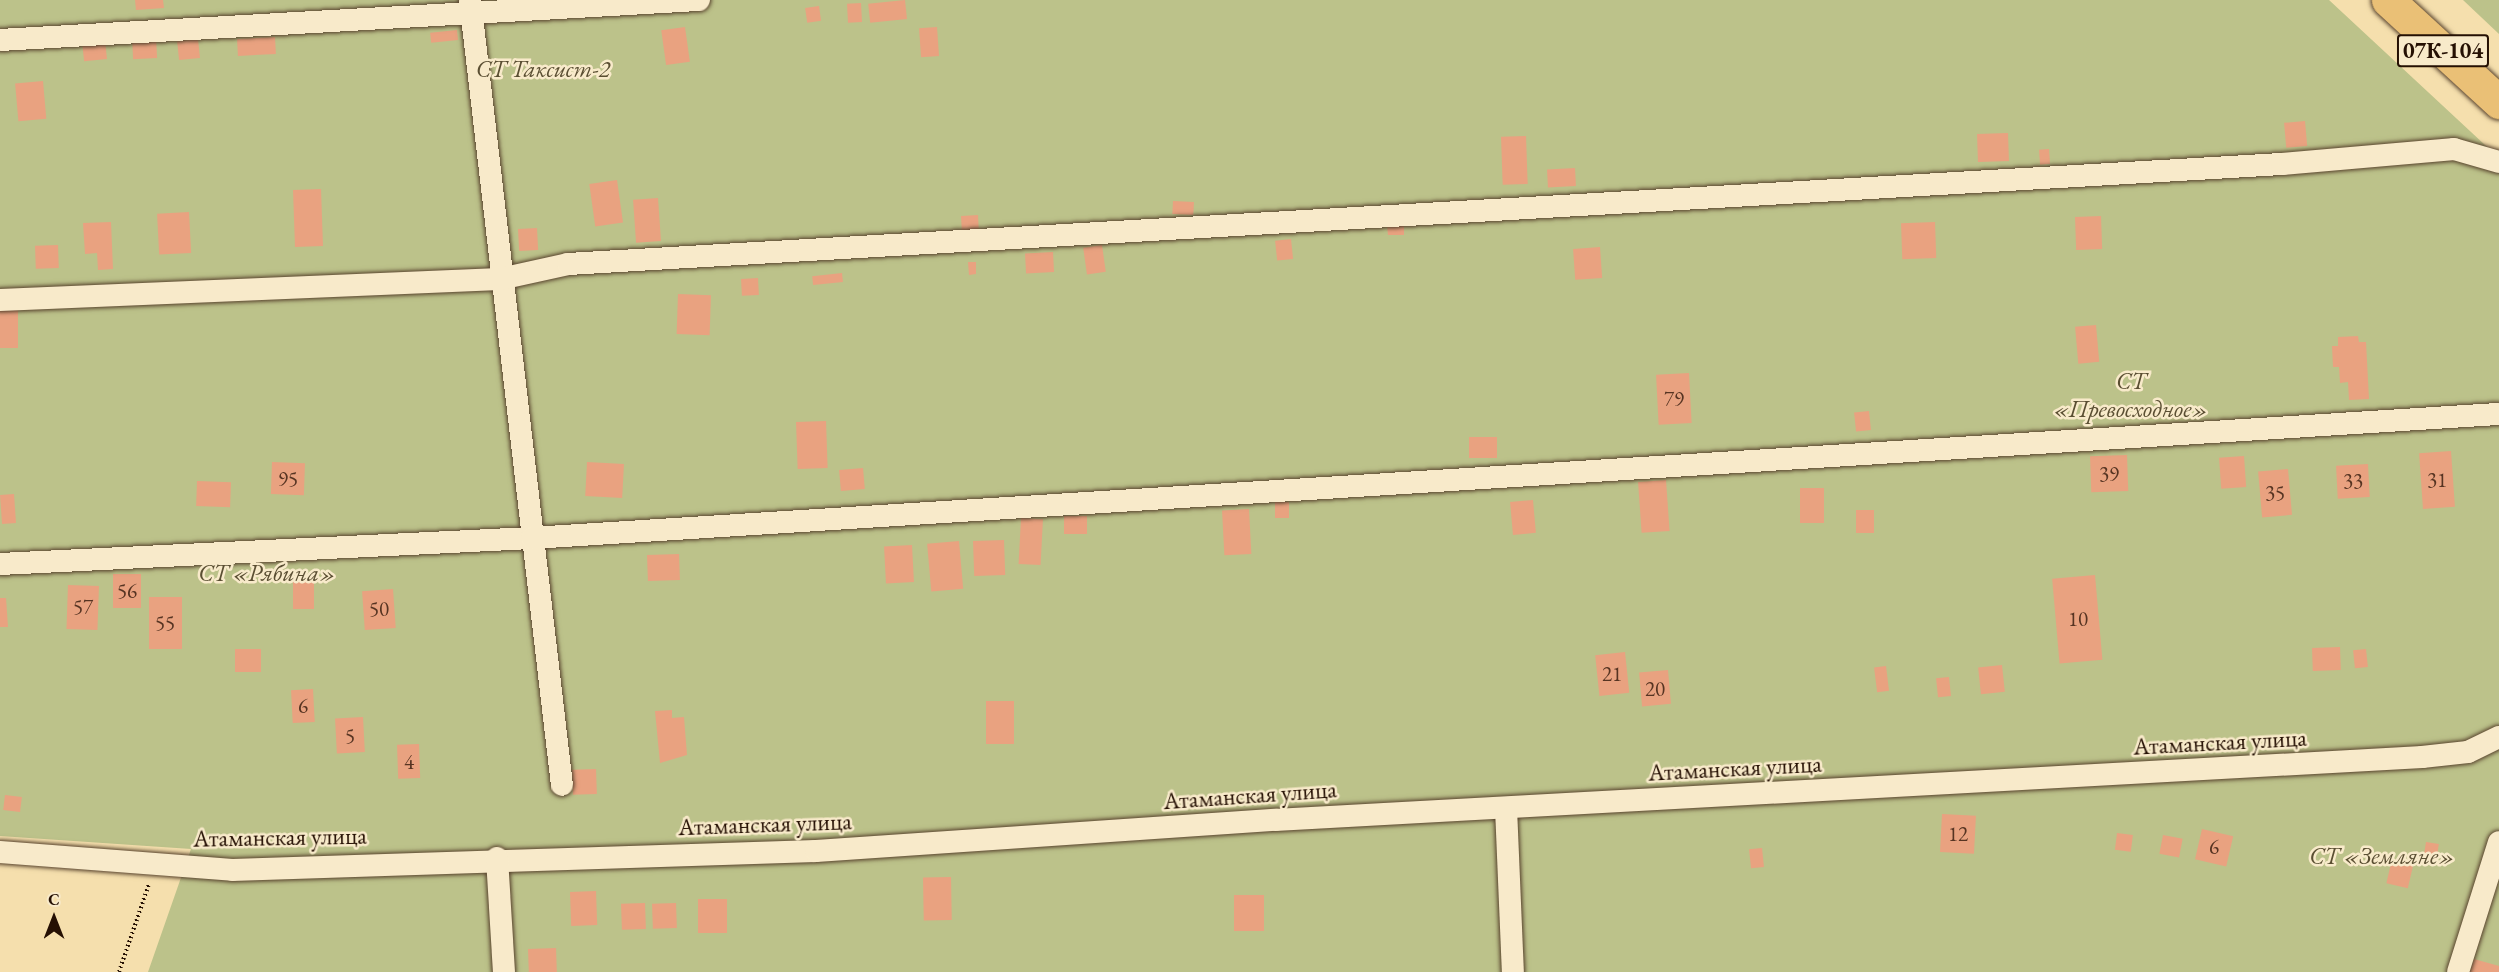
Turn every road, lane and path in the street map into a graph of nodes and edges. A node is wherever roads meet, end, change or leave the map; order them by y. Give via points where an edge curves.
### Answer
1 (699, 0) edge
2 (2388, 0) edge
3 (471, 8) edge
4 (0, 40) edge
5 (2499, 102) edge
6 (2499, 162) edge
7 (500, 279) junction
8 (0, 300) edge
9 (2499, 414) edge
10 (532, 538) junction
11 (0, 564) edge
12 (2499, 737) edge
13 (562, 785) dead end
14 (1506, 808) junction
15 (2499, 842) edge
16 (0, 852) edge
17 (497, 858) junction
18 (156, 863) junction
19 (119, 972) edge
20 (504, 972) edge
21 (1513, 972) edge
22 (2458, 972) edge

1 - 3 street
2 - 5 highway, 07К-104
3 - 4 street
3 - 7 street
6 - 7 street via 2454,149 2270,164 568,264
7 - 8 street
7 - 10 street
9 - 10 street
10 - 11 street
10 - 13 street
12 - 14 street, Атаманская улица via 2468,752 2422,757
14 - 17 street, Атаманская улица via 816,851
14 - 21 street
15 - 22 street
16 - 18 street, Атаманская улица
17 - 18 street, Атаманская улица via 232,870
17 - 20 street
18 - 19 path

